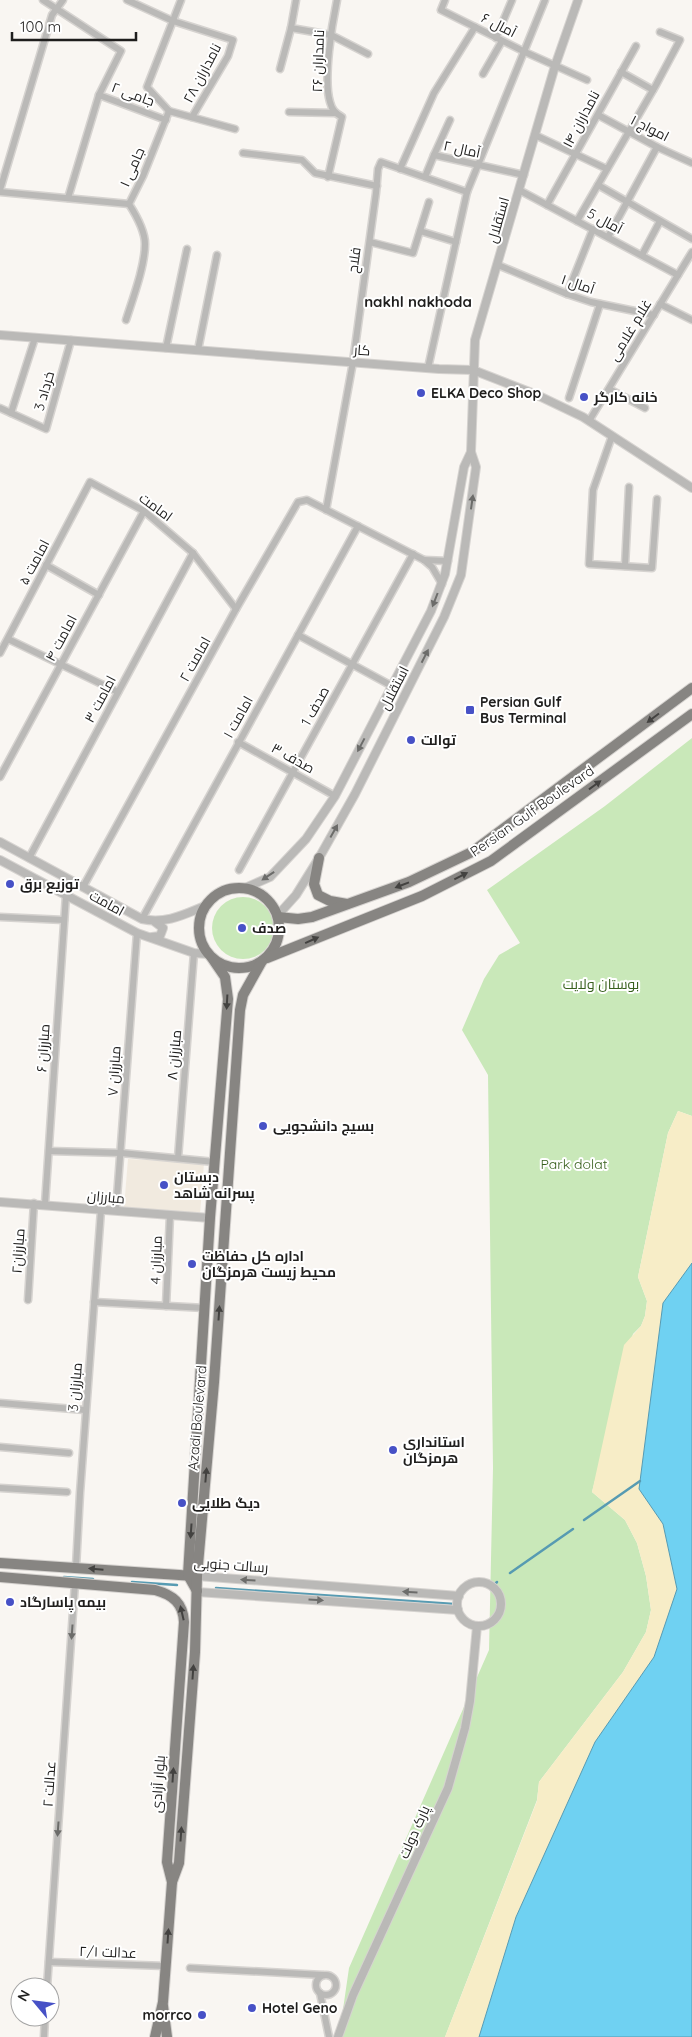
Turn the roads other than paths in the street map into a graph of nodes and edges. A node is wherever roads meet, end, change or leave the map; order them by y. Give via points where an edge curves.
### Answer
1 (43, 0) edge
2 (63, 0) edge
3 (127, 0) edge
4 (181, 0) edge
5 (296, 0) edge
6 (337, 0) edge
7 (445, 0) edge
8 (512, 0) edge
9 (545, 0) edge
10 (578, 0) edge
11 (56, 10) junction
12 (173, 21) junction
13 (475, 27) junction
14 (291, 28) junction
15 (660, 32) dead end
16 (331, 35) junction
17 (499, 39) junction
18 (636, 46) dead end
19 (525, 52) junction
20 (368, 54) dead end
21 (555, 66) junction
22 (280, 68) dead end
23 (621, 72) junction
24 (483, 74) dead end
25 (587, 80) dead end
26 (653, 90) junction
27 (99, 95) junction
28 (169, 111) junction
29 (288, 112) dead end
30 (334, 113) junction
31 (598, 115) junction
32 (192, 117) junction
33 (166, 120) junction
34 (450, 120) dead end
35 (235, 129) dead end
36 (629, 131) junction
37 (535, 135) junction
38 (657, 147) junction
39 (243, 153) dead end
40 (576, 154) junction
41 (434, 156) junction
42 (692, 163) edge
43 (477, 164) junction
44 (400, 169) junction
45 (607, 169) junction
46 (524, 175) junction
47 (328, 176) junction
48 (425, 177) junction
49 (598, 185) junction
50 (377, 186) junction
51 (520, 190) junction
52 (0, 191) edge
53 (467, 192) junction
54 (68, 198) junction
55 (429, 202) dead end
56 (628, 202) junction
57 (129, 204) junction
58 (548, 205) junction
59 (577, 221) junction
60 (660, 221) junction
61 (593, 229) junction
62 (420, 230) junction
63 (608, 237) junction
64 (692, 239) edge
65 (370, 242) junction
66 (456, 242) junction
67 (187, 250) dead end
68 (217, 255) dead end
69 (642, 255) junction
70 (691, 255) edge
71 (498, 265) junction
72 (678, 275) junction
73 (567, 294) junction
74 (600, 304) junction
75 (660, 304) junction
76 (654, 314) junction
77 (126, 320) dead end
78 (692, 320) edge
79 (0, 335) edge
80 (35, 338) junction
81 (71, 340) junction
82 (166, 348) junction
83 (198, 350) junction
84 (353, 362) junction
85 (428, 368) junction
86 (473, 370) junction
87 (609, 389) junction
88 (569, 398) dead end
89 (0, 408) edge
90 (645, 408) dead end
91 (11, 413) junction
92 (589, 421) junction
93 (612, 436) junction
94 (471, 452) junction
95 (90, 482) joint
96 (629, 486) dead end
97 (692, 488) edge
98 (656, 499) dead end
99 (326, 510) junction
100 (144, 511) junction
101 (358, 526) junction
102 (193, 553) junction
103 (413, 554) junction
104 (424, 560) junction
105 (448, 561) junction
106 (46, 565) junction
107 (625, 566) junction
108 (442, 584) junction
109 (99, 595) junction
110 (236, 609) junction
111 (298, 635) junction
112 (8, 639) junction
113 (0, 653) edge
114 (352, 664) junction
115 (61, 665) junction
116 (392, 686) junction
117 (692, 688) edge
118 (118, 692) junction
119 (692, 714) edge
120 (238, 742) junction
121 (293, 772) junction
122 (0, 778) edge
123 (335, 796) junction
124 (0, 842) edge
125 (28, 858) junction
126 (319, 858) junction
127 (0, 860) edge
128 (239, 870) dead end
129 (83, 887) junction
130 (245, 888) junction
131 (66, 895) junction
132 (348, 904) junction
133 (205, 906) junction
134 (278, 916) junction
135 (0, 917) edge
136 (142, 919) junction
137 (64, 920) junction
138 (154, 922) junction
139 (137, 933) junction
140 (147, 937) junction
141 (194, 953) junction
142 (210, 956) junction
143 (264, 960) junction
144 (49, 1151) junction
145 (121, 1153) junction
146 (178, 1158) junction
147 (215, 1162) junction
148 (0, 1202) edge
149 (34, 1204) junction
150 (45, 1204) junction
151 (101, 1210) junction
152 (116, 1210) junction
153 (170, 1215) junction
154 (210, 1218) junction
155 (28, 1300) dead end
156 (94, 1302) junction
157 (166, 1306) junction
158 (204, 1308) junction
159 (0, 1403) edge
160 (85, 1410) junction
161 (0, 1447) edge
162 (69, 1453) dead end
163 (0, 1488) edge
164 (67, 1492) dead end
165 (0, 1563) edge
166 (34, 1565) junction
167 (76, 1567) junction
168 (114, 1571) junction
169 (192, 1576) junction
170 (0, 1578) edge
171 (33, 1580) junction
172 (75, 1583) junction
173 (113, 1586) junction
174 (197, 1592) junction
175 (459, 1596) junction
176 (458, 1610) junction
177 (477, 1626) junction
178 (172, 1882) junction
179 (49, 1962) junction
180 (166, 1966) junction
181 (190, 1968) dead end
182 (322, 1975) junction
183 (48, 1977) edge
184 (320, 1993) junction
185 (163, 2002) junction
186 (155, 2037) edge
187 (167, 2037) edge
188 (329, 2037) edge
189 (338, 2037) edge

1 - 11 street
2 - 11 street
3 - 12 street
4 - 12 street
5 - 14 street
6 - 16 street, نامداران ۲۶
7 - 13 street, آمال ۶ via 441,10
8 - 17 street
9 - 19 street
10 - 21 street, استقلال
11 - 27 street, جامی ۲ via 121,51
11 - 52 street
12 - 28 street via 147,87
12 - 32 street, نامداران ۲۸ via 233,40 228,56
13 - 17 street, آمال ۶
13 - 44 street via 434,93
14 - 16 street
14 - 22 street
15 - 26 street via 680,40
16 - 20 street
16 - 30 street, نامداران ۲۶ via 329,102
17 - 19 street, آمال ۶
17 - 24 street
18 - 23 street, نامداران ۱۴
19 - 21 street, آمال ۶
19 - 43 street
21 - 25 street
21 - 37 street, استقلال
23 - 26 street
23 - 31 street, نامداران ۱۴
26 - 36 street
27 - 33 street, جامی ۲
27 - 54 street
28 - 32 street
28 - 33 street, جامی ۱
29 - 30 street
30 - 47 street, نامداران ۲۶ via 342,117
31 - 36 street, امواج ۱
31 - 40 street, نامداران ۱۴
32 - 35 street
33 - 57 street, جامی ۱
34 - 41 street, آمال ۲
36 - 38 street, امواج ۱
36 - 45 street
37 - 40 street
37 - 46 street, استقلال
38 - 42 street, امواج ۱
38 - 56 street
39 - 47 street via 302,160 315,173
40 - 45 street
40 - 58 street, نامداران ۱۴
41 - 43 street, آمال ۲
41 - 48 street
43 - 46 street, آمال ۲
43 - 53 street
44 - 48 street
44 - 50 street, فلاح via 381,162
45 - 49 street
46 - 51 street, استقلال
47 - 50 street
48 - 53 street
49 - 56 street
49 - 59 street
50 - 65 street, فلاح
51 - 58 street, آمال 5
51 - 71 street, استقلال
52 - 54 street, جامی ۱
53 - 66 street
54 - 57 street, جامی ۱
55 - 62 street
56 - 60 street
56 - 63 street
57 - 77 street via 139,219 146,243
58 - 59 street, آمال 5
59 - 61 street, آمال 5
60 - 64 street
60 - 69 street
61 - 63 street, آمال 5
61 - 73 street
62 - 65 street via 413,253
62 - 66 street
63 - 69 street, آمال 5
65 - 84 street, فلاح
66 - 85 street
67 - 82 street
68 - 83 street
69 - 72 street, آمال 5
70 - 72 street, غلام غلامی
71 - 73 street, آمال ۱
71 - 86 street, استقلال via 475,340
72 - 75 street, غلام غلامی
73 - 74 street, آمال ۱
74 - 76 street, آمال ۱
74 - 88 street
75 - 76 street, غلام غلامی
75 - 78 street
76 - 87 street, غلام غلامی
79 - 80 street, کار
80 - 81 street, کار
80 - 91 street
81 - 82 street, کار
81 - 91 street, خرداد 3 via 46,429
82 - 83 street, کار
83 - 84 street, کار
84 - 85 street, کار
84 - 99 street, فلاح
85 - 86 street, کار
86 - 92 street, کار via 537,395
86 - 94 street, استقلال
87 - 90 street
87 - 92 street, غلام غلامی
89 - 91 street, خرداد 3
92 - 93 street, کار
93 - 97 street, کار
93 - 107 street via 593,490 589,564
94 - 105 street, استقلال via 464,467
126 -> 94 street, استقلال via 440,626 461,575 476,467
95 - 100 street, امامت
95 - 106 street, امامت ۵
96 - 107 street
98 - 107 street via 652,568
99 - 101 street, امامت ۲
99 - 110 street, امامت ۲ via 307,500 298,502
100 - 102 street, امامت
100 - 109 street, امامت ۴
101 - 103 street, امامت ۲
101 - 111 street, امامت ۱
102 - 110 street, امامت
102 - 118 street, امامت ۳
103 - 104 street, امامت ۲
103 - 114 street, صدف 1
104 - 105 street
104 - 108 street
105 - 108 street, استقلال
106 - 109 street
106 - 112 street, امامت ۵
108 -> 116 street, استقلال
109 - 115 street, امامت ۴
110 - 129 street, امامت ۲
111 - 114 street
111 - 120 street, امامت ۱
112 - 113 street, امامت ۵
112 - 115 street
114 - 116 street
114 - 121 street, صدف 1
115 - 118 street
115 - 122 street, امامت ۴
116 -> 123 street, استقلال
117 -> 132 main road, Persian Gulf Boulevard via 472,852 409,882
118 - 125 street, امامت ۳
143 -> 119 main road, Persian Gulf Boulevard via 422,896 491,861
120 - 121 street, صدف ۳
120 - 136 street, امامت ۱
121 - 123 street, صدف ۳
121 - 128 street, صدف 1
123 -> 130 street, استقلال via 306,838 270,877
124 - 125 street, امامت
125 - 129 street, امامت
126 - 132 main road via 314,884 318,896
126 - 134 street, استقلال via 296,895
127 - 131 street, امامت
129 - 136 street, امامت
130 - 133 main road via 219,892
130 - 134 main road via 260,893
131 - 137 street, مبارزان ۶
131 - 139 street, امامت
132 - 134 main road, Persian Gulf Boulevard via 312,917
133 - 138 street, امامت via 170,920
133 - 142 main road via 199,930 202,945
134 - 143 main road via 278,939
135 - 137 street
136 - 138 street, امامت
137 - 144 street, مبارزان ۶
138 - 140 street via 164,928 163,932 160,936
139 - 140 street, امامت
139 - 145 street, مبارزان ۷
140 - 141 street, امامت
141 - 142 street, امامت
141 - 146 street, مبارزان ۸
142 - 143 main road via 223,966 236,969
142 -> 147 main road, Azadi Boulevard via 225,978 228,994
169 -> 143 main road, Azadi Boulevard via 214,1382 240,1010 243,995
144 - 145 street
144 - 150 street, مبارزان ۶
145 - 146 street
145 - 152 street, مبارزان ۷
146 - 147 street
147 - 154 main road, Azadi Boulevard
148 - 149 street, مبارزان
149 - 150 street, مبارزان
149 - 155 street, مبارزان۲
150 - 151 street, مبارزان
151 - 152 street, مبارزان
151 - 156 street, مبارزان 3
152 - 153 street, مبارزان
153 - 154 street, مبارزان
153 - 157 street, مبارزان 4
154 - 158 main road, Azadi Boulevard
156 - 157 street
156 - 160 street, مبارزان 3
157 - 158 street
158 -> 169 main road, Azadi Boulevard
159 - 160 street
160 - 167 street, مبارزان 3
161 - 162 street
163 - 164 street
165 - 166 main road, رسالت جنوبی
166 - 167 main road, رسالت جنوبی
166 - 171 main road
168 -> 167 main road, رسالت جنوبی
168 - 169 main road, رسالت جنوبی
168 - 173 main road
169 - 174 main road
175 -> 169 street, رسالت جنوبی
170 - 171 main road
171 - 172 main road
172 - 173 main road
172 -> 179 street, عدالت ۲
178 -> 173 main road, بلوار آزادی via 167,1862 183,1613 178,1602 167,1593
174 -> 176 street
178 -> 174 main road via 179,1863
175 - 176 street
175 - 177 street via 468,1585 483,1582 496,1589 501,1611 492,1623
176 - 177 street via 465,1621
177 - 189 street, پارک دولت via 470,1701 448,1788 353,1995
180 -> 178 main road, بلوار آزادی
179 - 180 street, عدالت ۲/۱
179 - 183 street, عدالت ۲
180 - 185 main road, بلوار آزادی
181 - 182 street
182 - 184 street via 316,1985
182 - 184 street via 332,1977 335,1986 330,1993
184 - 188 street
185 - 186 main road
185 - 187 main road, بلوار آزادی

